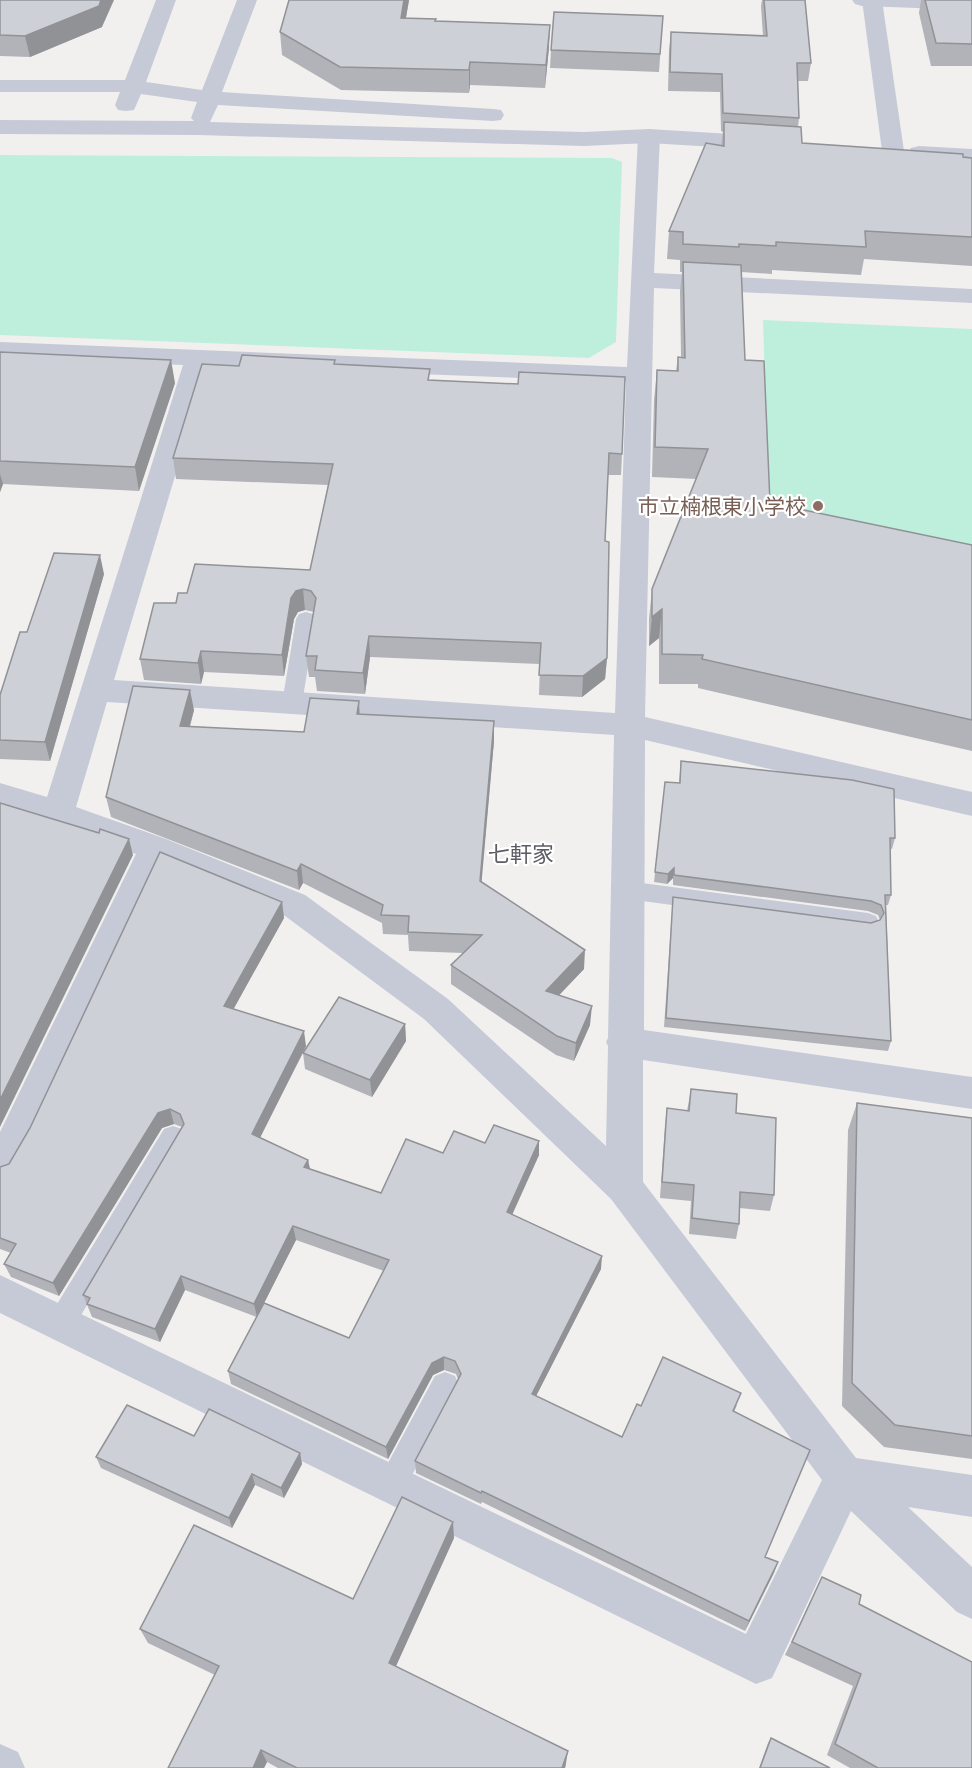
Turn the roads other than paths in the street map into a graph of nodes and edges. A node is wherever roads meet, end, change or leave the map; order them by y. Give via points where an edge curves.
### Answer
1 (166, 0) edge
2 (247, 0) edge
3 (862, 0) edge
4 (872, 0) edge
5 (972, 4) edge
6 (0, 86) edge
7 (133, 86) junction
8 (210, 99) junction
9 (511, 116) dead end
10 (535, 117) dead end
11 (0, 127) edge
12 (117, 127) junction
13 (198, 128) junction
14 (649, 136) junction
15 (791, 145) edge
16 (972, 156) edge
17 (642, 280) junction
18 (972, 296) edge
19 (0, 350) edge
20 (197, 360) junction
21 (639, 375) junction
22 (306, 619) dead end
23 (97, 690) junction
24 (292, 703) junction
25 (630, 725) junction
26 (0, 795) edge
27 (972, 804) edge
28 (58, 813) junction
29 (155, 848) junction
30 (627, 890) junction
31 (868, 922) edge
32 (624, 1042) junction
33 (972, 1093) edge
34 (172, 1137) dead end
35 (0, 1165) edge
36 (624, 1187) junction
37 (0, 1293) edge
38 (61, 1323) junction
39 (445, 1385) dead end
40 (844, 1477) junction
41 (392, 1484) junction
42 (972, 1496) edge
43 (972, 1597) edge

1 - 7 street
2 - 8 street
3 - 4 street
4 - 5 street
4 - 16 street via 882,150
6 - 7 street
7 - 8 street
7 - 12 street
8 - 9 street
8 - 13 street
10 - 14 street via 594,121
11 - 12 street
12 - 13 street
13 - 14 street via 584,139
14 - 15 street
14 - 17 street
17 - 18 street
17 - 21 street
19 - 20 street
20 - 21 street
20 - 23 street
21 - 25 street
22 - 24 lane
23 - 24 street
23 - 28 street
24 - 25 street
25 - 27 street
25 - 30 street
26 - 28 street
28 - 29 street
29 - 35 street via 21,1130
29 - 36 street via 293,904 436,1010
30 - 31 lane
30 - 32 street
32 - 33 street
32 - 36 street
34 - 38 lane
36 - 40 street
37 - 38 street
38 - 41 street
39 - 41 lane
40 - 41 street via 756,1662
40 - 42 street
40 - 43 street

